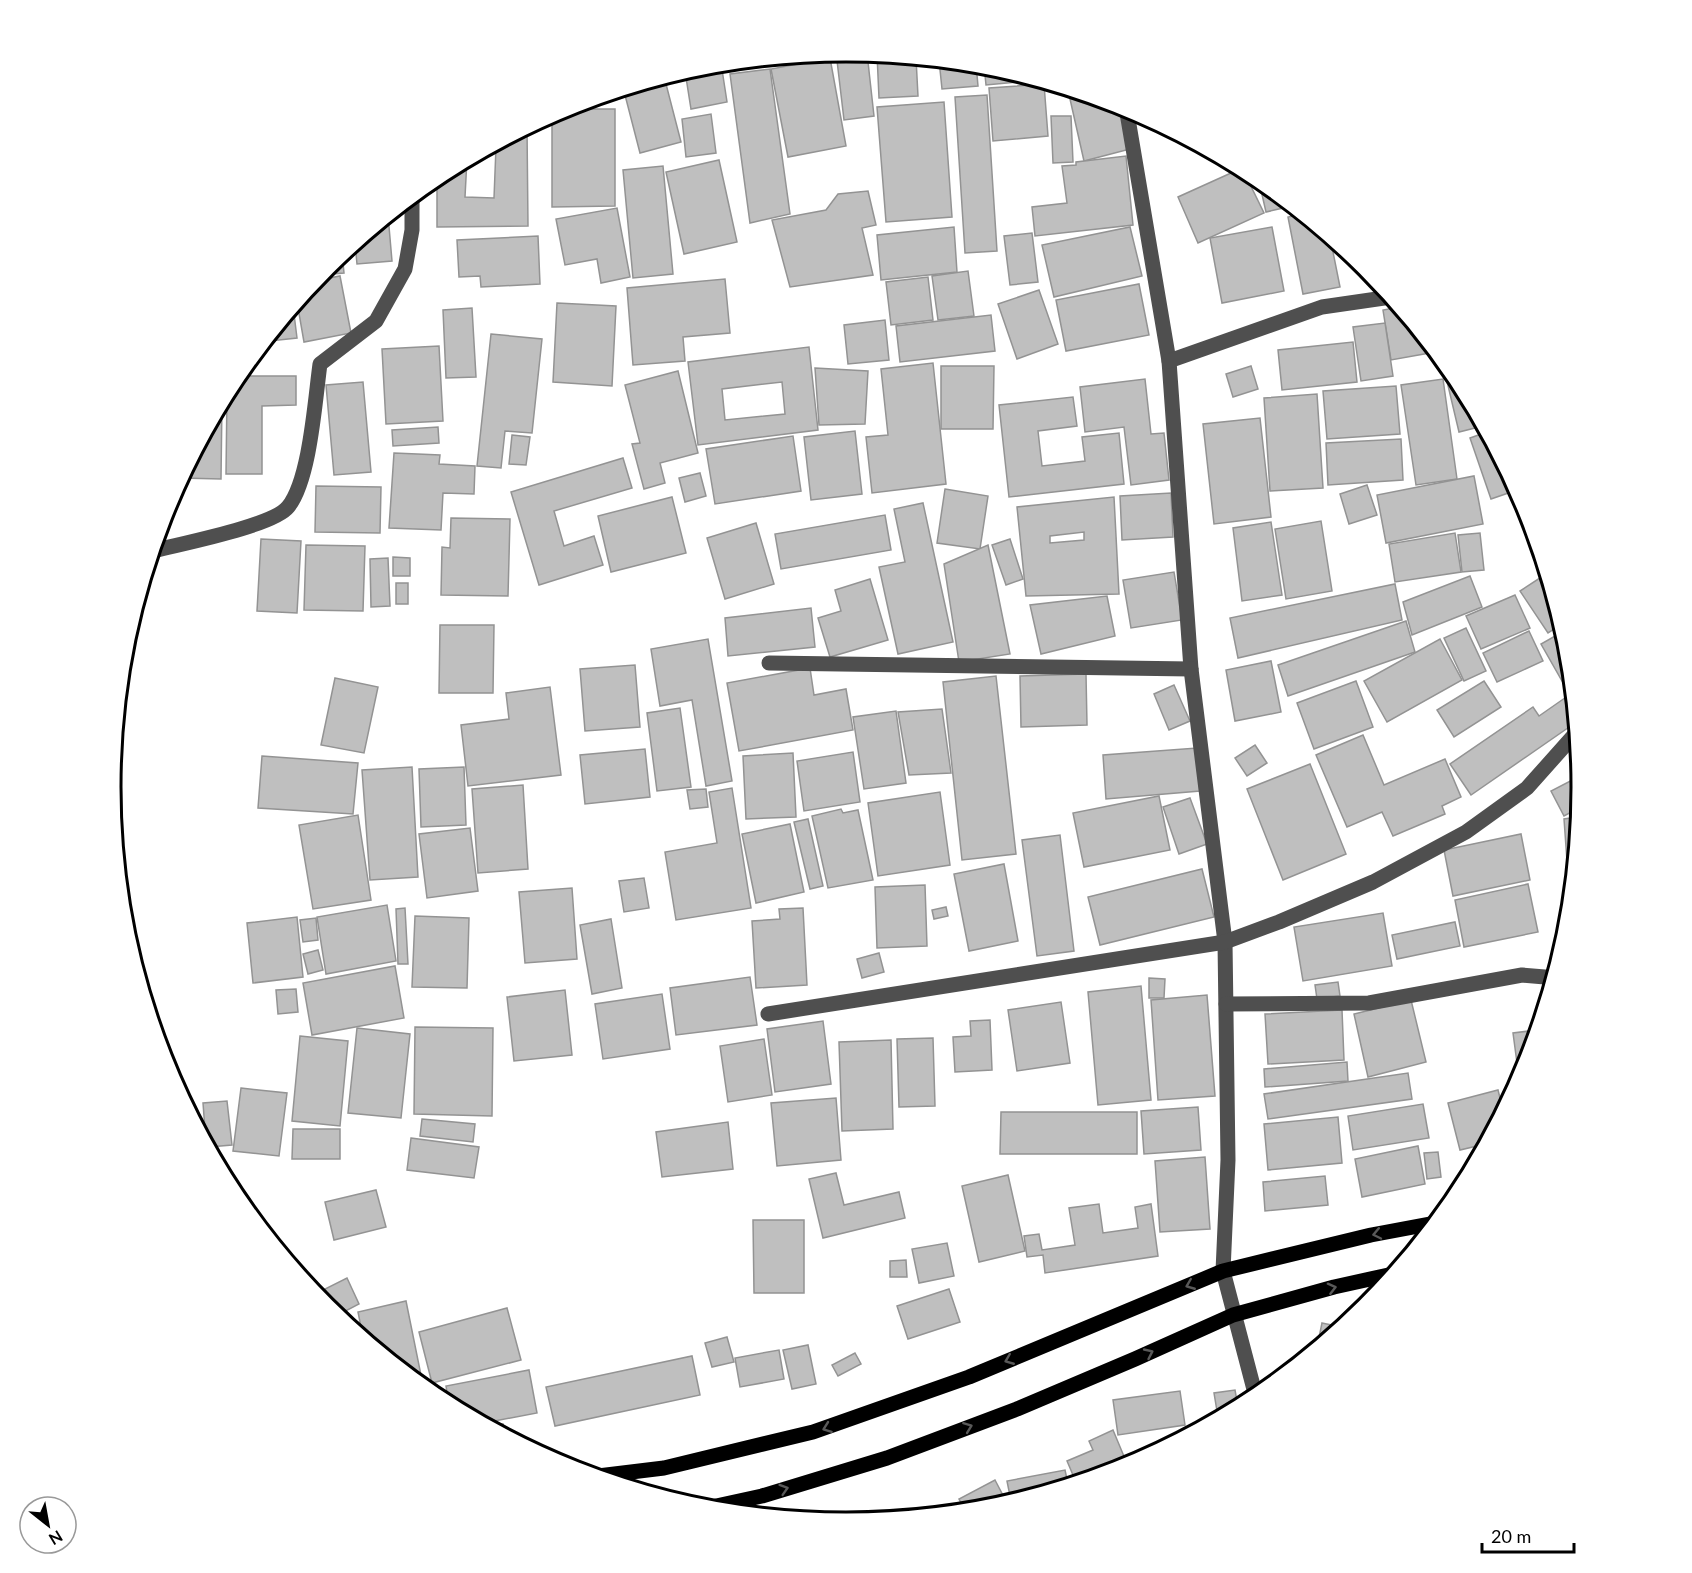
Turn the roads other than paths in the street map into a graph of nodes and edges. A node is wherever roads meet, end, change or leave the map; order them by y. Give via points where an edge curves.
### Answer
1 (1128, 119) edge
2 (412, 206) edge
3 (1382, 298) edge
4 (1169, 361) junction
5 (160, 549) edge
6 (769, 663) dead end
7 (1191, 669) junction
8 (1569, 741) edge
9 (1225, 942) junction
10 (1545, 977) edge
11 (1226, 1004) junction
12 (768, 1014) dead end
13 (1423, 1225) edge
14 (1223, 1271) junction
15 (1380, 1277) edge
16 (1233, 1315) junction
17 (1253, 1386) edge
18 (616, 1474) edge
19 (733, 1502) edge

1 - 4 street
2 - 5 street via 405,269 376,321 321,364 303,477 287,508 254,526
3 - 4 street via 1322,307
4 - 7 street
6 - 7 street
7 - 9 street
8 - 9 street via 1527,788 1466,832 1372,882
9 - 11 street
9 - 12 street
10 - 11 street via 1522,975 1369,1003
11 - 14 street via 1228,1160
13 -> 14 main road
14 - 16 street
14 -> 18 main road via 969,1377 813,1432 664,1468
16 -> 15 main road
16 - 17 street
19 -> 16 main road via 887,1458 1028,1404

